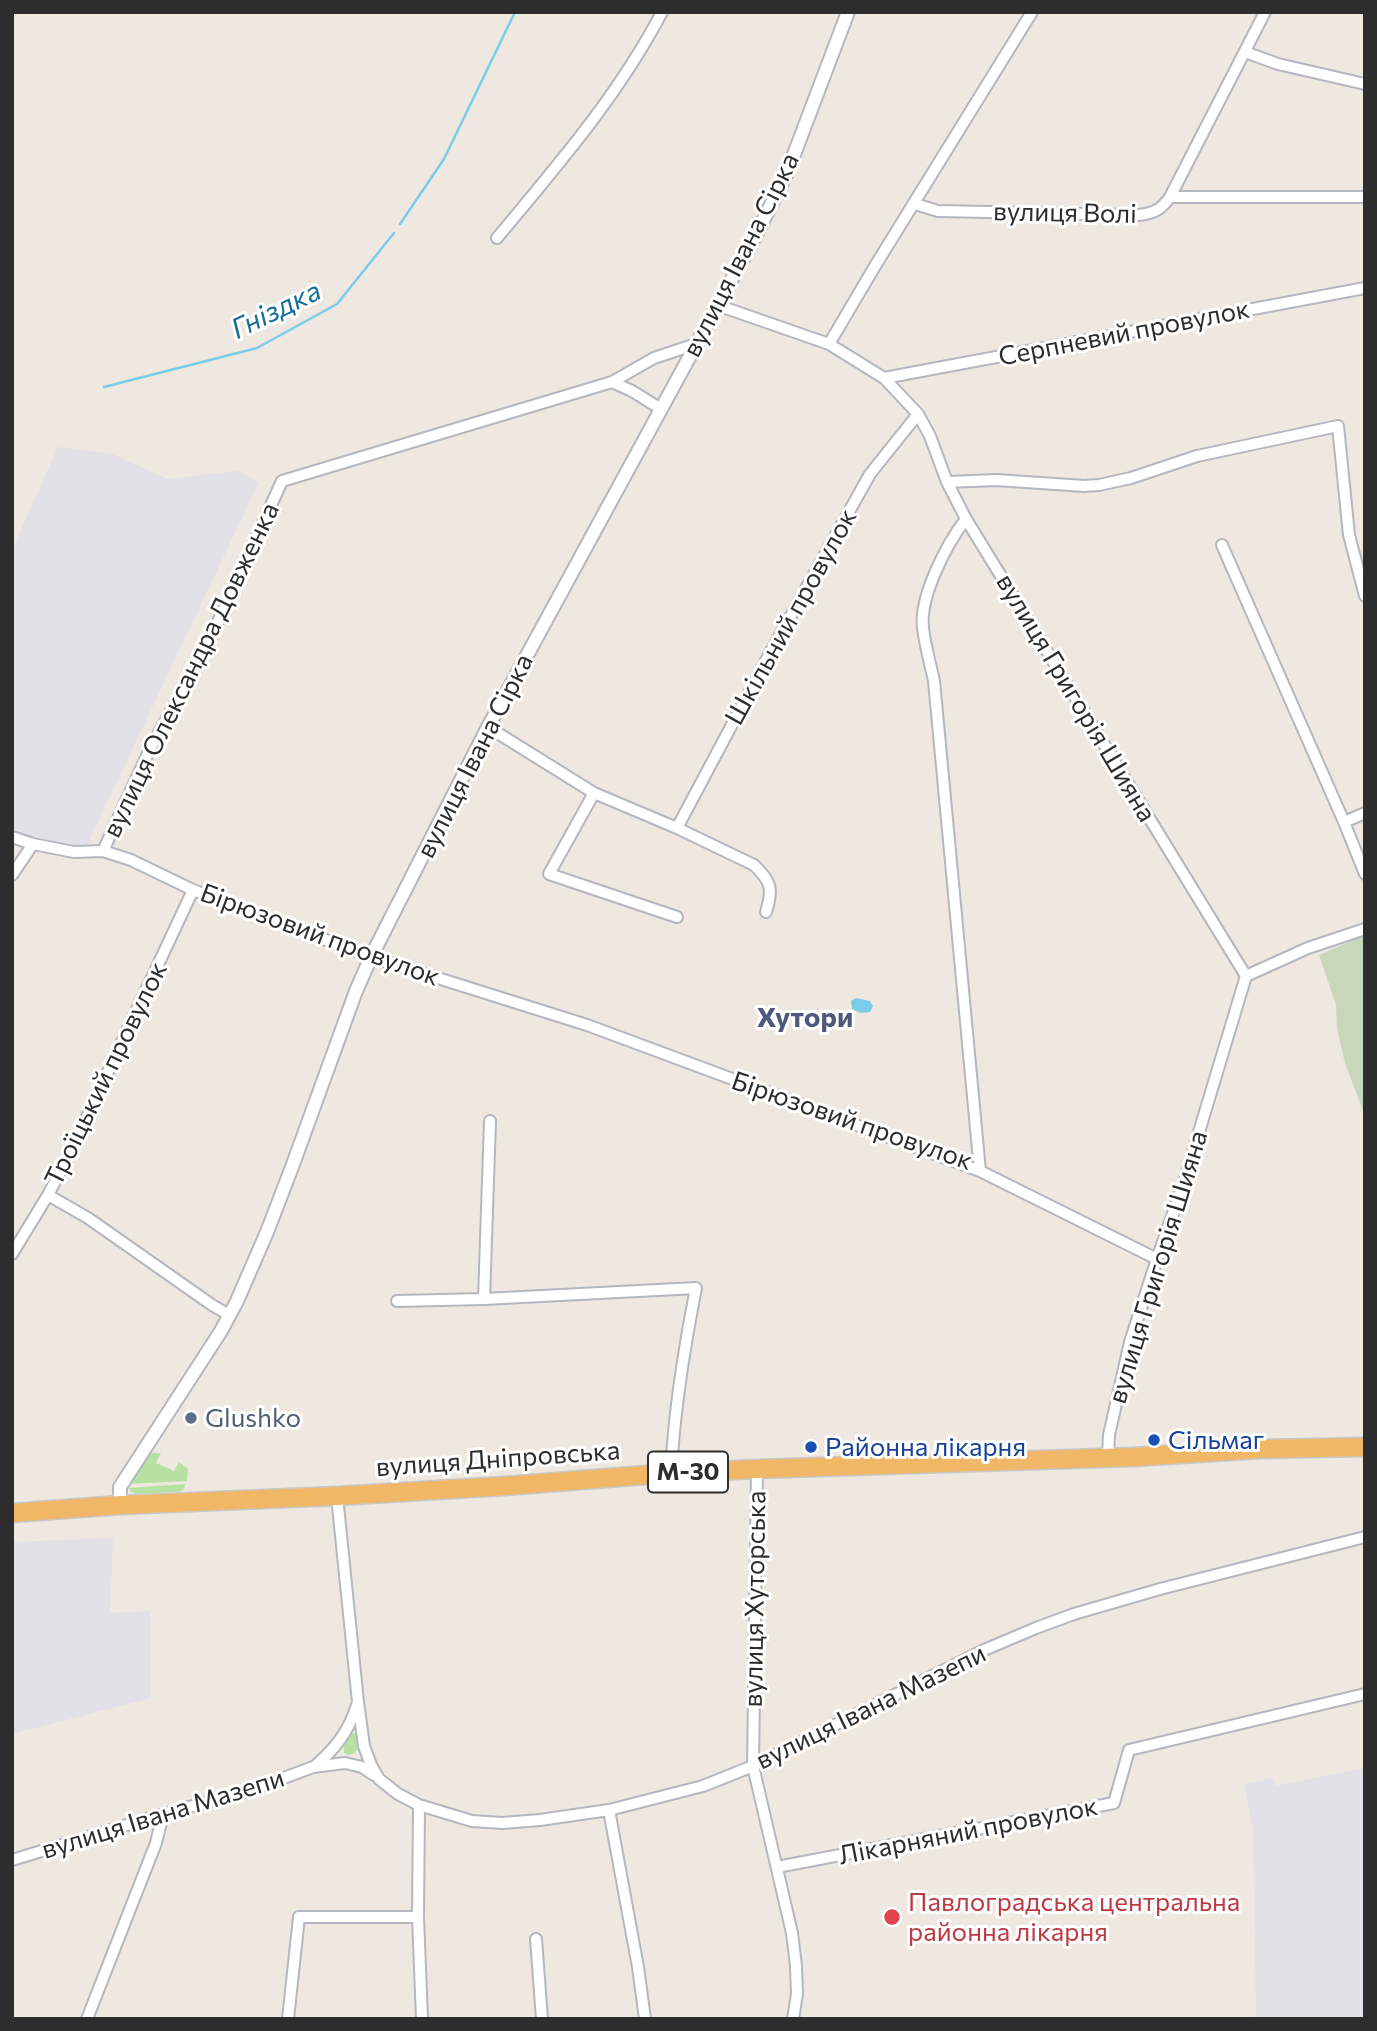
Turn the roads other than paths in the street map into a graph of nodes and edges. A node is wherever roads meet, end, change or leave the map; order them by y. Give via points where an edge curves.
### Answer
1 (662, 12) edge
2 (848, 12) edge
3 (1031, 12) edge
4 (1265, 12) edge
5 (1245, 52) junction
6 (1365, 84) edge
7 (1170, 197) junction
8 (1365, 197) edge
9 (915, 204) junction
10 (497, 238) dead end
11 (1365, 288) edge
12 (717, 305) junction
13 (696, 344) junction
14 (829, 344) junction
15 (884, 378) junction
16 (612, 382) junction
17 (661, 409) junction
18 (919, 414) junction
19 (947, 482) junction
20 (966, 519) junction
21 (1222, 545) dead end
22 (1365, 596) edge
23 (488, 727) junction
24 (594, 793) junction
25 (1365, 813) edge
26 (1344, 822) junction
27 (677, 828) junction
28 (12, 836) edge
29 (33, 844) junction
30 (103, 851) junction
31 (1365, 874) edge
32 (12, 875) edge
33 (193, 890) junction
34 (766, 912) dead end
35 (677, 917) dead end
36 (1365, 929) edge
37 (371, 957) junction
38 (1246, 976) junction
39 (490, 1121) dead end
40 (980, 1171) junction
41 (48, 1195) junction
42 (12, 1254) edge
43 (1157, 1259) junction
44 (484, 1298) junction
45 (397, 1301) dead end
46 (229, 1315) junction
47 (1365, 1447) edge
48 (1108, 1458) junction
49 (757, 1469) junction
50 (671, 1473) junction
51 (337, 1496) junction
52 (120, 1505) junction
53 (12, 1513) edge
54 (1365, 1537) edge
55 (1365, 1694) edge
56 (358, 1702) junction
57 (753, 1766) junction
58 (313, 1768) junction
59 (379, 1779) junction
60 (419, 1805) junction
61 (609, 1810) junction
62 (163, 1814) junction
63 (12, 1860) edge
64 (777, 1867) junction
65 (418, 1917) junction
66 (536, 1939) dead end
67 (87, 2019) edge
68 (288, 2019) edge
69 (422, 2019) edge
70 (542, 2019) edge
71 (645, 2019) edge
72 (793, 2019) edge

1 - 10 street via 596,117
2 - 12 street, вулиця Івана Сірка via 787,173
3 - 9 street
4 - 5 street, вулиця Волі
5 - 6 street
5 - 7 street, вулиця Волі
7 - 8 street
7 - 9 street, вулиця Волі via 1154,213 1139,215 938,211
9 - 14 street
11 - 15 street, Серпневий провулок
12 - 13 street, вулиця Івана Сірка
12 - 14 street, вулиця Григорія Шияна
13 - 16 street, вулиця Олександра Довженка via 654,358
13 - 17 street, вулиця Івана Сірка
14 - 15 street, вулиця Григорія Шияна
15 - 18 street, вулиця Григорія Шияна
16 - 17 street
16 - 30 street, вулиця Олександра Довженка via 282,481 207,646 151,747
17 - 23 street, вулиця Івана Сірка
18 - 19 street, вулиця Григорія Шияна
18 - 27 street, Шкільний провулок via 870,474
19 - 20 street, вулиця Григорія Шияна
19 - 22 street via 1099,485 1197,456 1338,426 1349,536
20 - 38 street, вулиця Григорія Шияна
20 - 40 street, Бірюзовий провулок via 928,591 922,626 934,681
21 - 26 street
23 - 24 street
23 - 37 street, вулиця Івана Сірка
24 - 27 street
24 - 35 street via 550,874
25 - 26 street
26 - 31 street
27 - 34 street via 763,873 771,896
28 - 29 street, вулиця Олександра Довженка
29 - 30 street, вулиця Олександра Довженка via 74,852
29 - 32 street
30 - 33 street, Бірюзовий провулок
33 - 37 street, Бірюзовий провулок
33 - 41 street, Троїцький провулок
36 - 38 street
37 - 40 street, Бірюзовий провулок via 587,1025
37 - 46 street, вулиця Івана Сірка via 267,1232
38 - 43 street, вулиця Григорія Шияна
39 - 44 street
40 - 43 street
41 - 42 street, Троїцький провулок
41 - 46 street
43 - 48 street, вулиця Григорія Шияна via 1130,1342
44 - 45 street
44 - 50 street via 696,1288 681,1359
46 - 52 street, вулиця Івана Сірка via 121,1487
47 - 48 highway, вулиця Дніпровська / М-30
48 - 49 highway, вулиця Дніпровська / М-30
49 - 50 highway, вулиця Дніпровська / М-30
49 - 57 street, вулиця Хуторська
50 - 51 highway, вулиця Дніпровська / М-30
51 - 52 highway, вулиця Дніпровська / М-30
51 - 56 street, вулиця Івана Мазепи
52 - 53 highway, вулиця Дніпровська / М-30
54 - 57 street, вулиця Івана Мазепи via 1160,1589 1049,1623 984,1650
55 - 64 street, Лікарняний провулок via 1129,1750 1114,1803
56 - 58 street, вулиця Івана Мазепи via 337,1746
56 - 59 street, вулиця Івана Мазепи via 364,1746
57 - 61 street, вулиця Івана Мазепи via 703,1786
57 - 64 street, вулиця Хуторська
58 - 59 street, вулиця Івана Мазепи via 353,1765
58 - 62 street, вулиця Івана Мазепи
59 - 60 street, вулиця Івана Мазепи
60 - 61 street, вулиця Івана Мазепи via 472,1821 502,1823
60 - 65 street
61 - 71 street
62 - 63 street, вулиця Івана Мазепи
62 - 67 street via 156,1843
64 - 72 street, вулиця Хуторська via 796,1966
65 - 68 street via 299,1917
65 - 69 street
66 - 70 street

